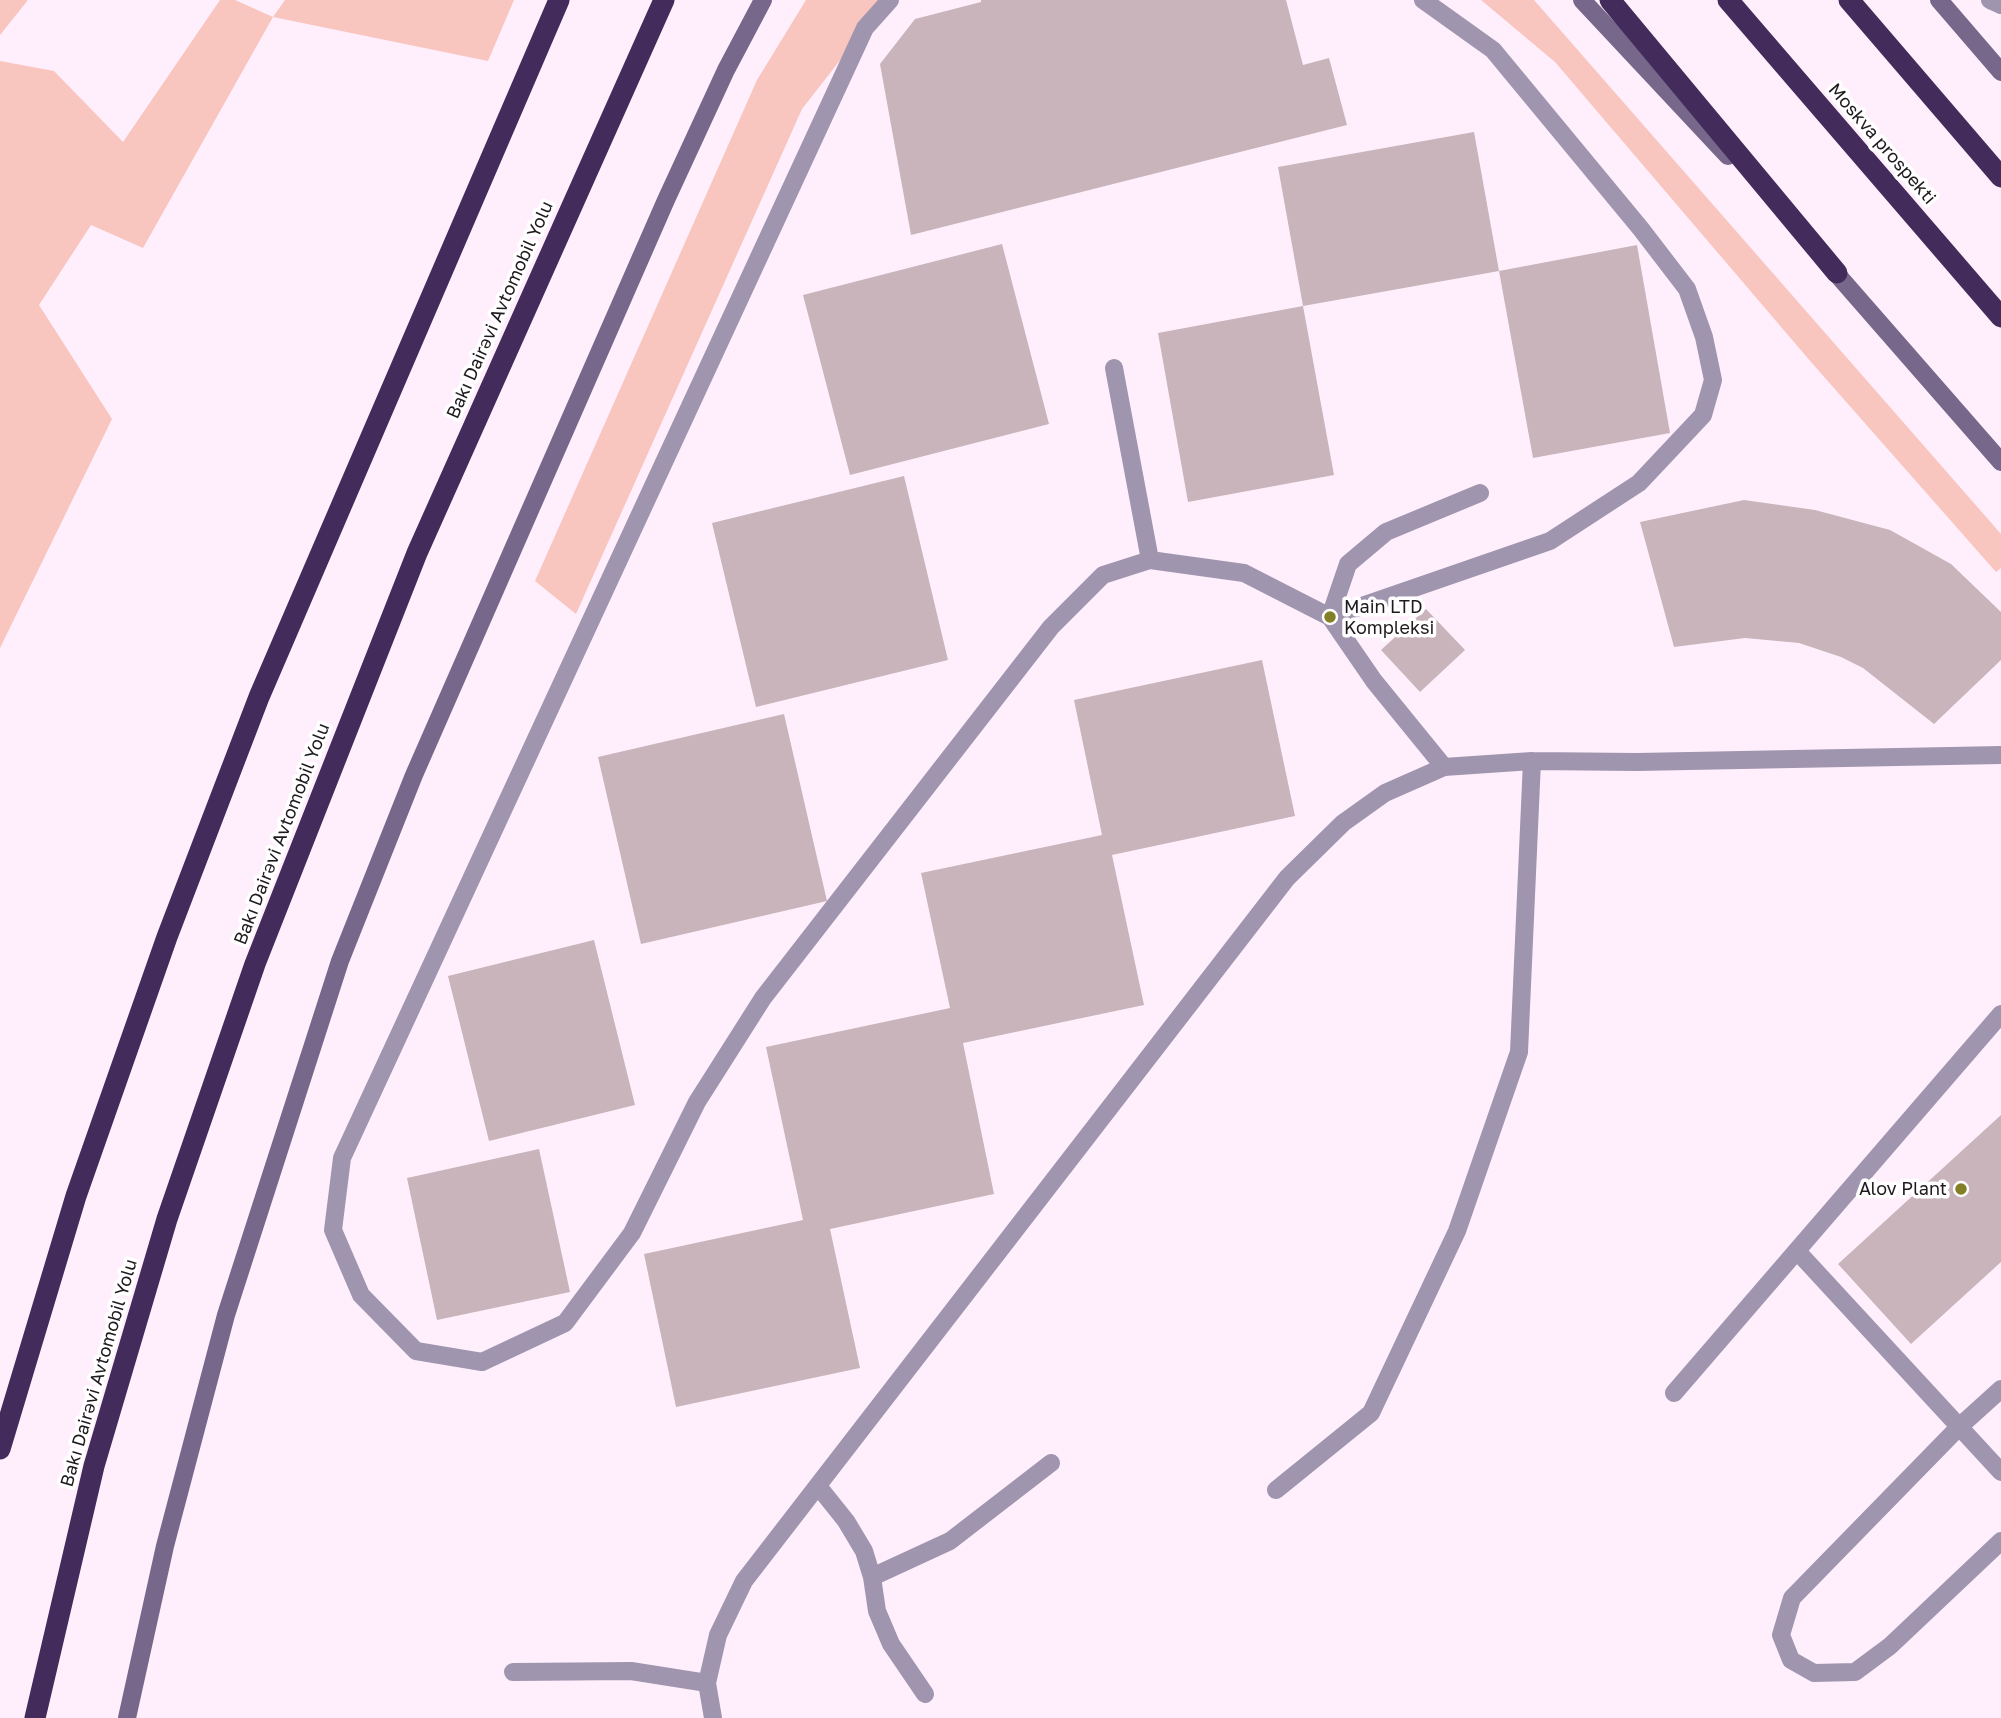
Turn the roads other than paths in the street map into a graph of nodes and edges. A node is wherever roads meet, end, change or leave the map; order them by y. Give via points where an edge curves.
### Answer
1 (559, 0) edge
2 (664, 0) edge
3 (763, 0) edge
4 (890, 0) edge
5 (1423, 0) edge
6 (1582, 0) edge
7 (1610, 0) edge
8 (1728, 0) edge
9 (1849, 0) edge
10 (1939, 0) edge
11 (1990, 0) edge
12 (2001, 5) edge
13 (2001, 72) edge
14 (2001, 177) edge
15 (1837, 272) junction
16 (2001, 317) edge
17 (1114, 368) dead end
18 (2001, 462) edge
19 (1480, 492) dead end
20 (1150, 560) junction
21 (1330, 617) junction
22 (2001, 755) edge
23 (1532, 761) junction
24 (1444, 766) junction
25 (2001, 1014) edge
26 (1797, 1251) junction
27 (2001, 1389) edge
28 (1674, 1393) dead end
29 (1959, 1427) junction
30 (0, 1449) edge
31 (1051, 1463) dead end
32 (2001, 1472) edge
33 (818, 1486) junction
34 (1276, 1490) dead end
35 (2001, 1541) edge
36 (873, 1577) junction
37 (513, 1672) dead end
38 (707, 1683) junction
39 (926, 1694) dead end
40 (35, 1718) edge
41 (127, 1718) edge
42 (713, 1718) edge

1 - 30 highway via 259,697 167,937 76,1196
2 - 40 highway, Bakı Dairəvi Avtomobil Yolu via 416,554 255,964 167,1219 94,1466
3 - 41 main road via 666,200 414,775 340,961 226,1315 165,1546
4 - 20 street via 865,28 342,1158 333,1230 361,1295 416,1351 482,1362 565,1323 632,1233 697,1102 772,987 1051,627 1103,575
5 - 21 street via 1493,50 1687,289 1713,380 1703,415 1639,483 1550,541
6 - 15 main road
7 - 15 highway
8 - 16 highway, Moskva prospekti
9 - 14 highway
10 - 13 main road
11 - 12 street
15 - 18 main road
17 - 20 street
19 - 21 street via 1386,532 1348,564
20 - 21 street via 1244,573
21 - 24 street via 1374,681
22 - 23 street
23 - 24 street
23 - 34 street via 1519,1052 1461,1218 1371,1413
24 - 33 street via 1385,793 1343,823 1287,878
25 - 26 street
26 - 28 street
26 - 29 street
27 - 29 street
29 - 32 street
29 - 35 street via 1791,1598 1781,1635 1791,1660 1814,1673 1855,1672 1890,1646
31 - 36 street via 950,1541
33 - 36 street via 846,1521
33 - 38 street via 744,1581 718,1635
36 - 39 street via 877,1611 891,1644
37 - 38 street via 631,1671
38 - 42 street

